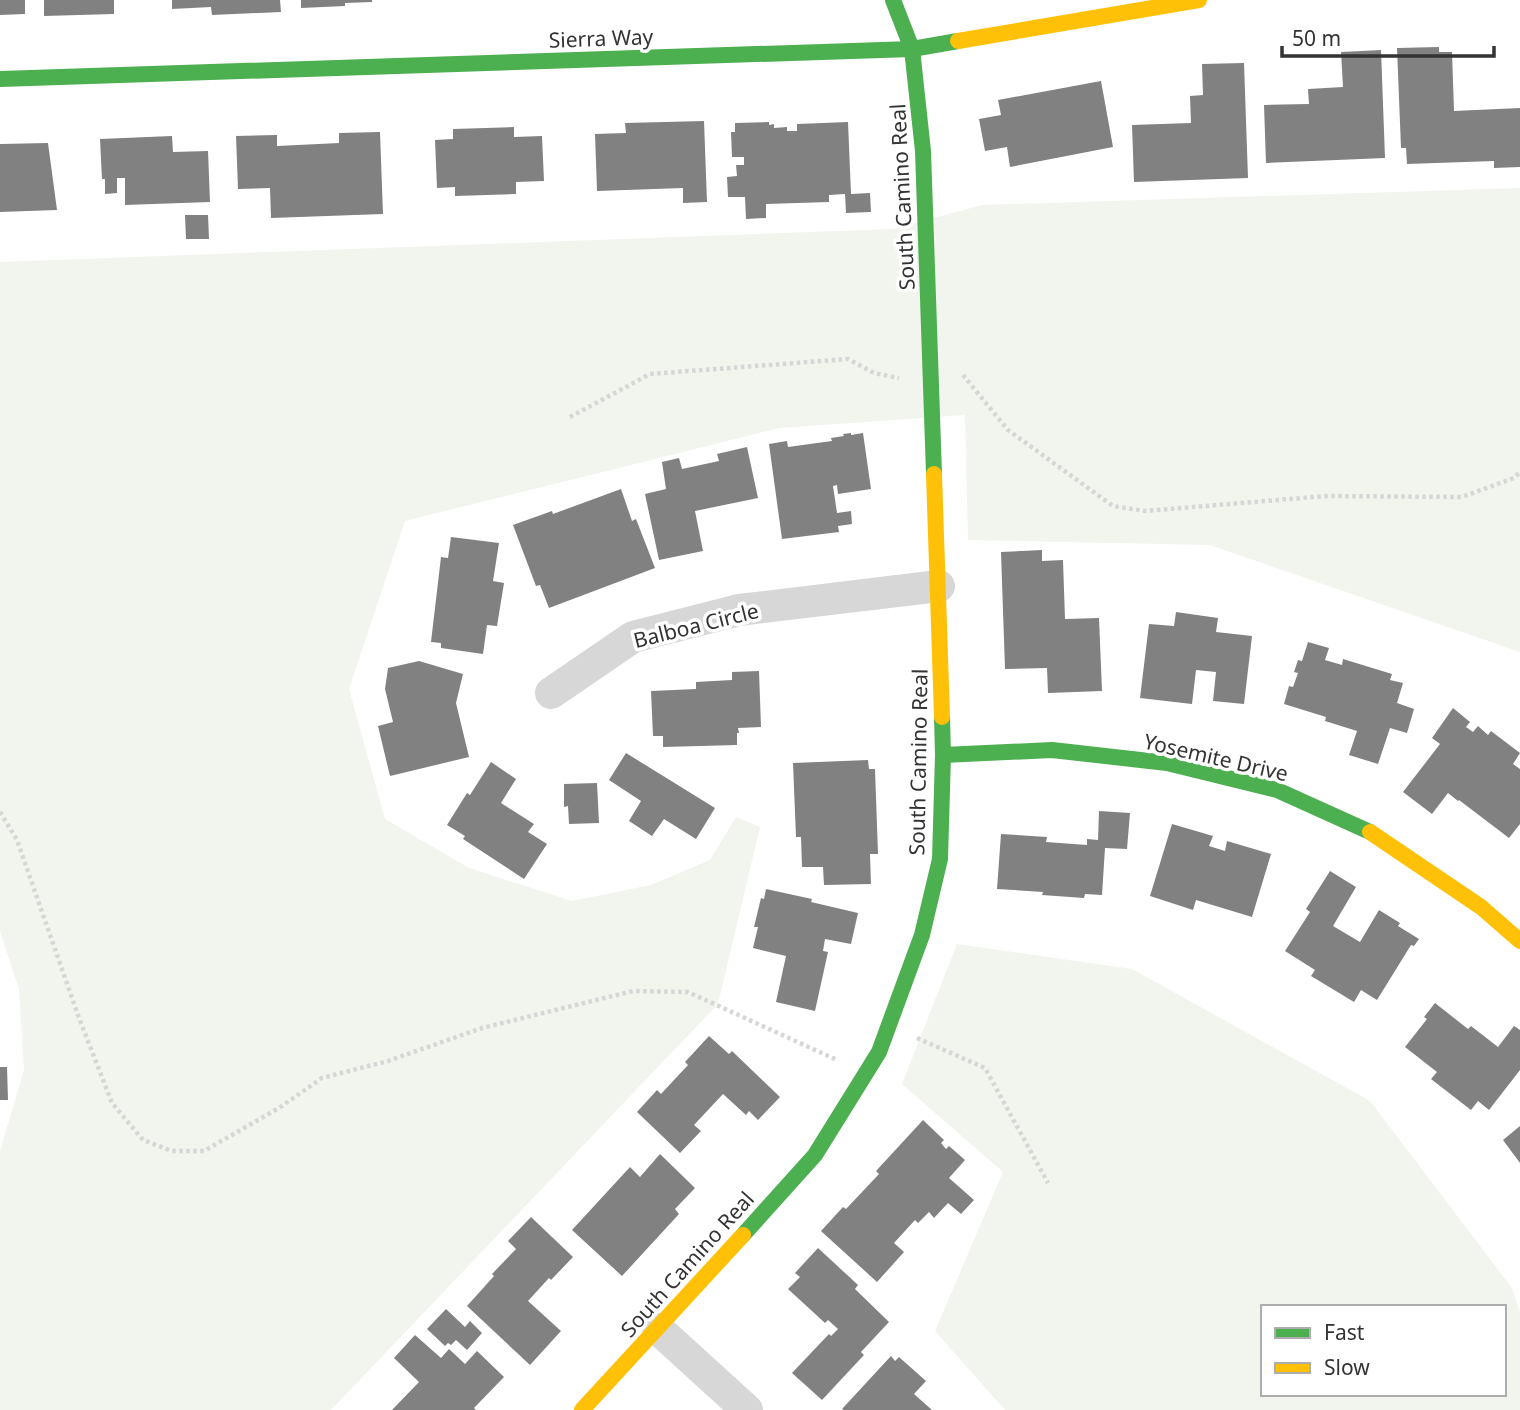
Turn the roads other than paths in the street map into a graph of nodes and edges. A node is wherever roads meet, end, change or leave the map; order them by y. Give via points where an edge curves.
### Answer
1 (893, 0) edge
2 (1199, 0) edge
3 (912, 49) junction
4 (0, 79) edge
5 (939, 586) junction
6 (551, 693) dead end
7 (943, 755) junction
8 (1520, 941) edge
9 (658, 1329) junction
10 (582, 1410) edge
11 (747, 1410) edge

1 - 3 street, South Camino Real
2 - 3 street, Sierra Way
3 - 4 street, Sierra Way
3 - 5 street, South Camino Real via 923,151
5 - 6 street, Balboa Circle via 740,610 633,637
5 - 7 street, South Camino Real
7 - 8 street, Yosemite Drive via 1052,750 1167,763 1277,790 1372,833 1482,907
7 - 9 street, South Camino Real via 940,859 922,935 879,1052 815,1155
9 - 10 street, South Camino Real
9 - 11 street

